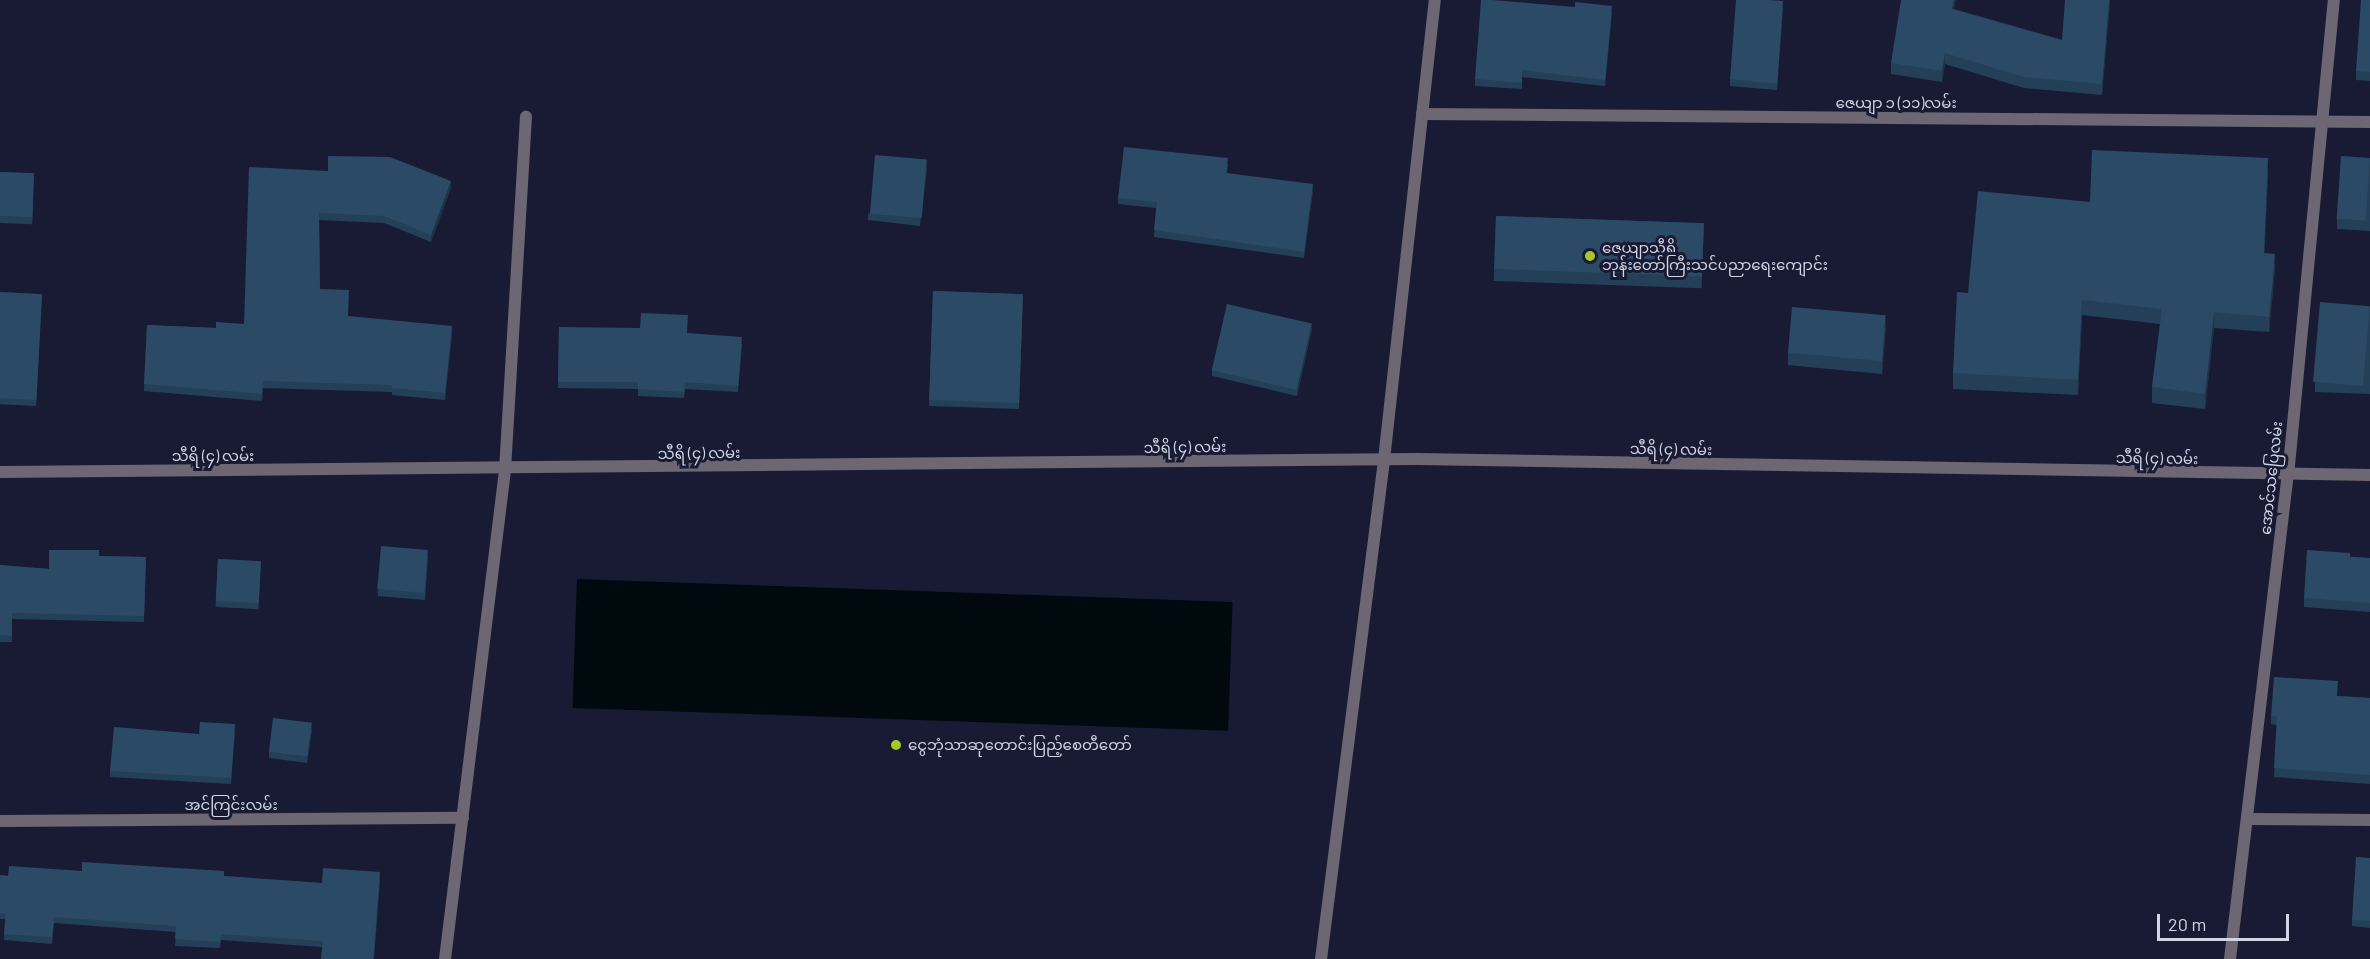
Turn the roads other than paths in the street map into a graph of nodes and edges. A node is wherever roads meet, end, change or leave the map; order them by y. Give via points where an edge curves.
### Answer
1 (1435, 0) edge
2 (2334, 0) edge
3 (1422, 114) junction
4 (526, 117) dead end
5 (2321, 121) junction
6 (2370, 122) edge
7 (1384, 460) junction
8 (505, 470) junction
9 (0, 472) edge
10 (2370, 475) edge
11 (2288, 476) junction
12 (462, 818) junction
13 (2247, 819) junction
14 (2370, 820) edge
15 (0, 821) edge
16 (445, 959) edge
17 (1321, 959) edge
18 (2230, 959) edge

1 - 3 street
2 - 5 street, အောင်သပြေလမ်း
3 - 5 street, ဇေယျာ ၁ (၁၁)လမ်း
3 - 7 street
4 - 8 street
5 - 6 street, ဇေယျာ ၁ (၁၁)လမ်း
5 - 11 street, အောင်သပြေလမ်း
7 - 8 street, သီရိ (၄) လမ်း
7 - 11 street, သီရိ (၄) လမ်း
7 - 17 street
8 - 9 street, သီရိ (၄) လမ်း
8 - 12 street
10 - 11 street, သီရိ (၄) လမ်း
11 - 13 street, အောင်သပြေလမ်း
12 - 15 street, အင်ကြင်းလမ်း
12 - 16 street
13 - 14 street
13 - 18 street, အောင်သပြေလမ်း

